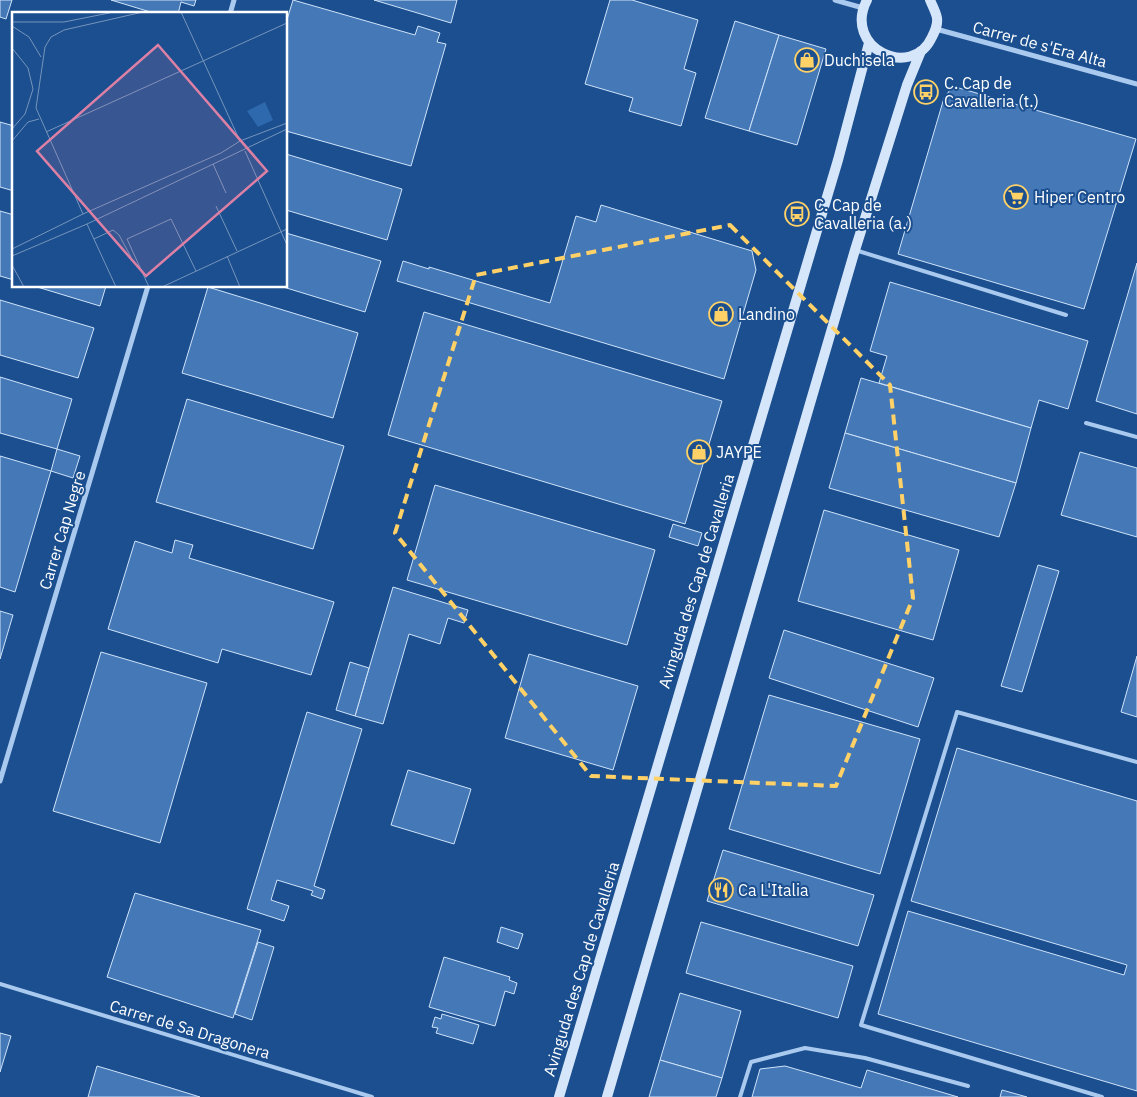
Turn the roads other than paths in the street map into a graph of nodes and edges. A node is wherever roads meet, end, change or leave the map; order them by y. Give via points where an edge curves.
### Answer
1 (835, 0) edge
2 (930, 0) edge
3 (865, 4) edge
4 (936, 29) junction
5 (869, 43) junction
6 (921, 51) junction
7 (1137, 84) edge
8 (855, 250) junction
9 (147, 288) edge
10 (1066, 314) dead end
11 (1086, 423) dead end
12 (1137, 437) edge
13 (1137, 762) edge
14 (0, 781) edge
15 (0, 984) edge
16 (968, 1086) dead end
17 (372, 1097) edge
18 (558, 1097) edge
19 (607, 1097) edge
20 (740, 1097) edge
21 (1102, 1097) edge

1 - 3 street
2 - 4 street via 937,17
3 - 5 street via 861,20
4 - 6 street
4 - 7 street, Carrer de s'Era Alta
5 - 6 street via 878,51 899,58
5 - 18 street, Avinguda des Cap de Cavalleria via 838,160
6 - 8 street via 907,85
8 - 10 lane
8 - 19 street
9 - 14 street, Carrer Cap Negre
11 - 12 lane
13 - 21 lane via 957,712 861,1024
15 - 17 lane, Carrer de Sa Dragonera
16 - 20 lane via 865,1058 805,1048 751,1062

